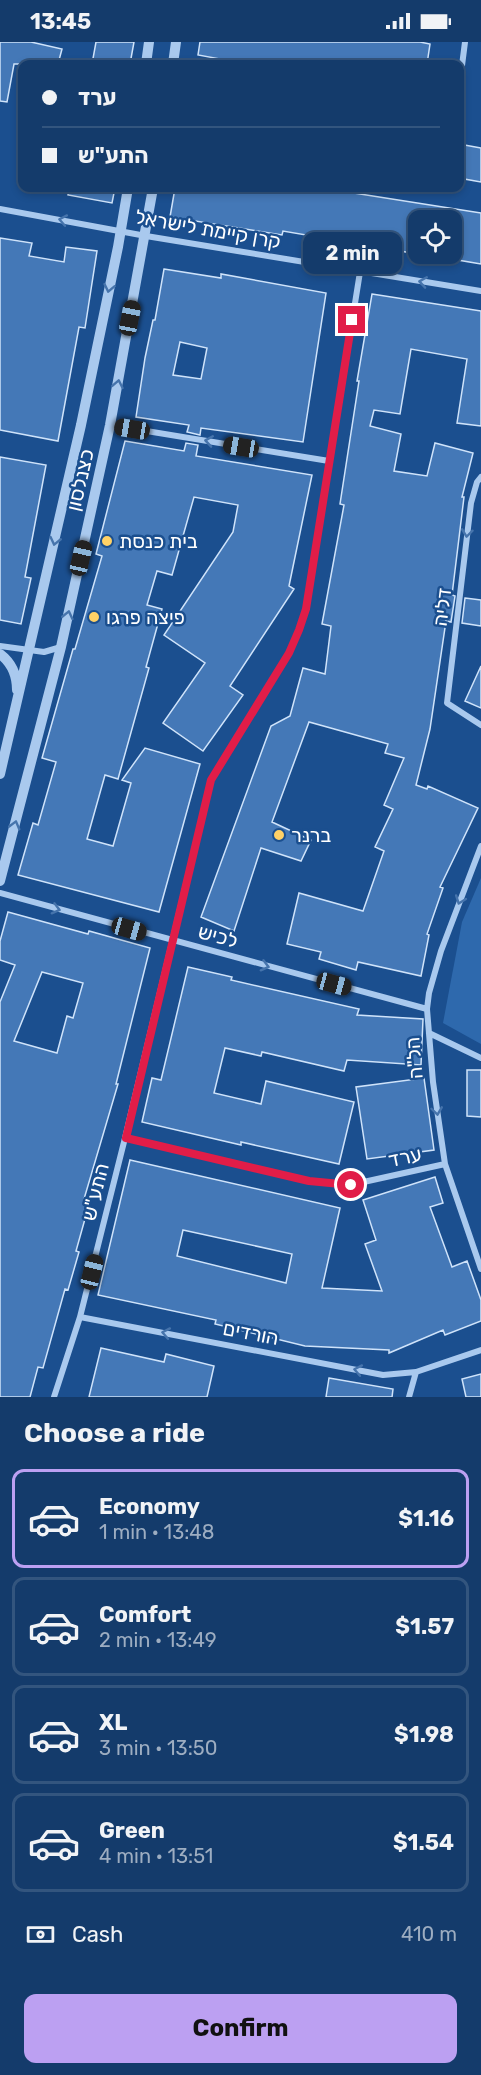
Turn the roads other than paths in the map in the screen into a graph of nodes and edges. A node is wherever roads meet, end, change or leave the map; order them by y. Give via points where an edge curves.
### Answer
1 (149, 42) edge
2 (176, 42) edge
3 (465, 42) edge
4 (147, 60) edge
5 (174, 60) edge
6 (463, 60) edge
7 (127, 192) edge
8 (152, 192) edge
9 (0, 209) edge
10 (120, 231) junction
11 (146, 236) junction
12 (360, 272) junction
13 (481, 291) edge
14 (110, 425) junction
15 (329, 461) junction
16 (481, 477) edge
17 (0, 646) edge
18 (61, 647) junction
19 (30, 651) junction
20 (0, 654) edge
21 (18, 701) junction
22 (481, 725) edge
23 (0, 774) edge
24 (481, 846) edge
25 (0, 881) edge
26 (0, 893) edge
27 (172, 941) junction
28 (427, 1009) junction
29 (429, 1033) junction
30 (481, 1058) edge
31 (126, 1138) junction
32 (445, 1164) junction
33 (481, 1269) edge
34 (80, 1317) junction
35 (481, 1350) edge
36 (416, 1372) junction
37 (54, 1397) edge
38 (409, 1397) edge

1 - 4 street
2 - 5 street
3 - 6 street
7 - 10 street, כצנלסון
8 - 11 street, כצנלסון
10 -> 9 street, קרן קיימת לישראל
10 - 11 street, קרן קיימת לישראל
10 -> 19 street, כצנלסון
11 - 12 street, קרן קיימת לישראל
14 -> 11 street, כצנלסון
13 -> 12 street, קרן קיימת לישראל
12 - 15 street, התע"ש
15 -> 14 street
18 -> 14 street, כצנלסון
15 - 27 street, התע"ש via 306,609 289,653 211,780
16 -> 22 street, דליה via 471,503 447,703
17 - 19 street
18 - 19 street
25 -> 18 street, כצנלסון
19 - 21 street, כצנלסון
20 - 21 street via 15,673
21 - 23 street, כצנלסון
24 -> 28 street, הל"ה via 441,951
26 -> 27 street, לכיש
27 -> 28 street, לכיש
27 - 31 street, התע"ש
28 - 29 street, הל"ה
29 - 30 street
29 -> 32 street, הל"ה
31 - 32 street, ערד via 309,1181 351,1185
31 - 34 street, התע"ש
32 - 33 street, הל"ה
36 -> 34 street, הורדים via 383,1375
34 - 37 street, התע"ש
35 - 36 street, הורדים
36 - 38 street

